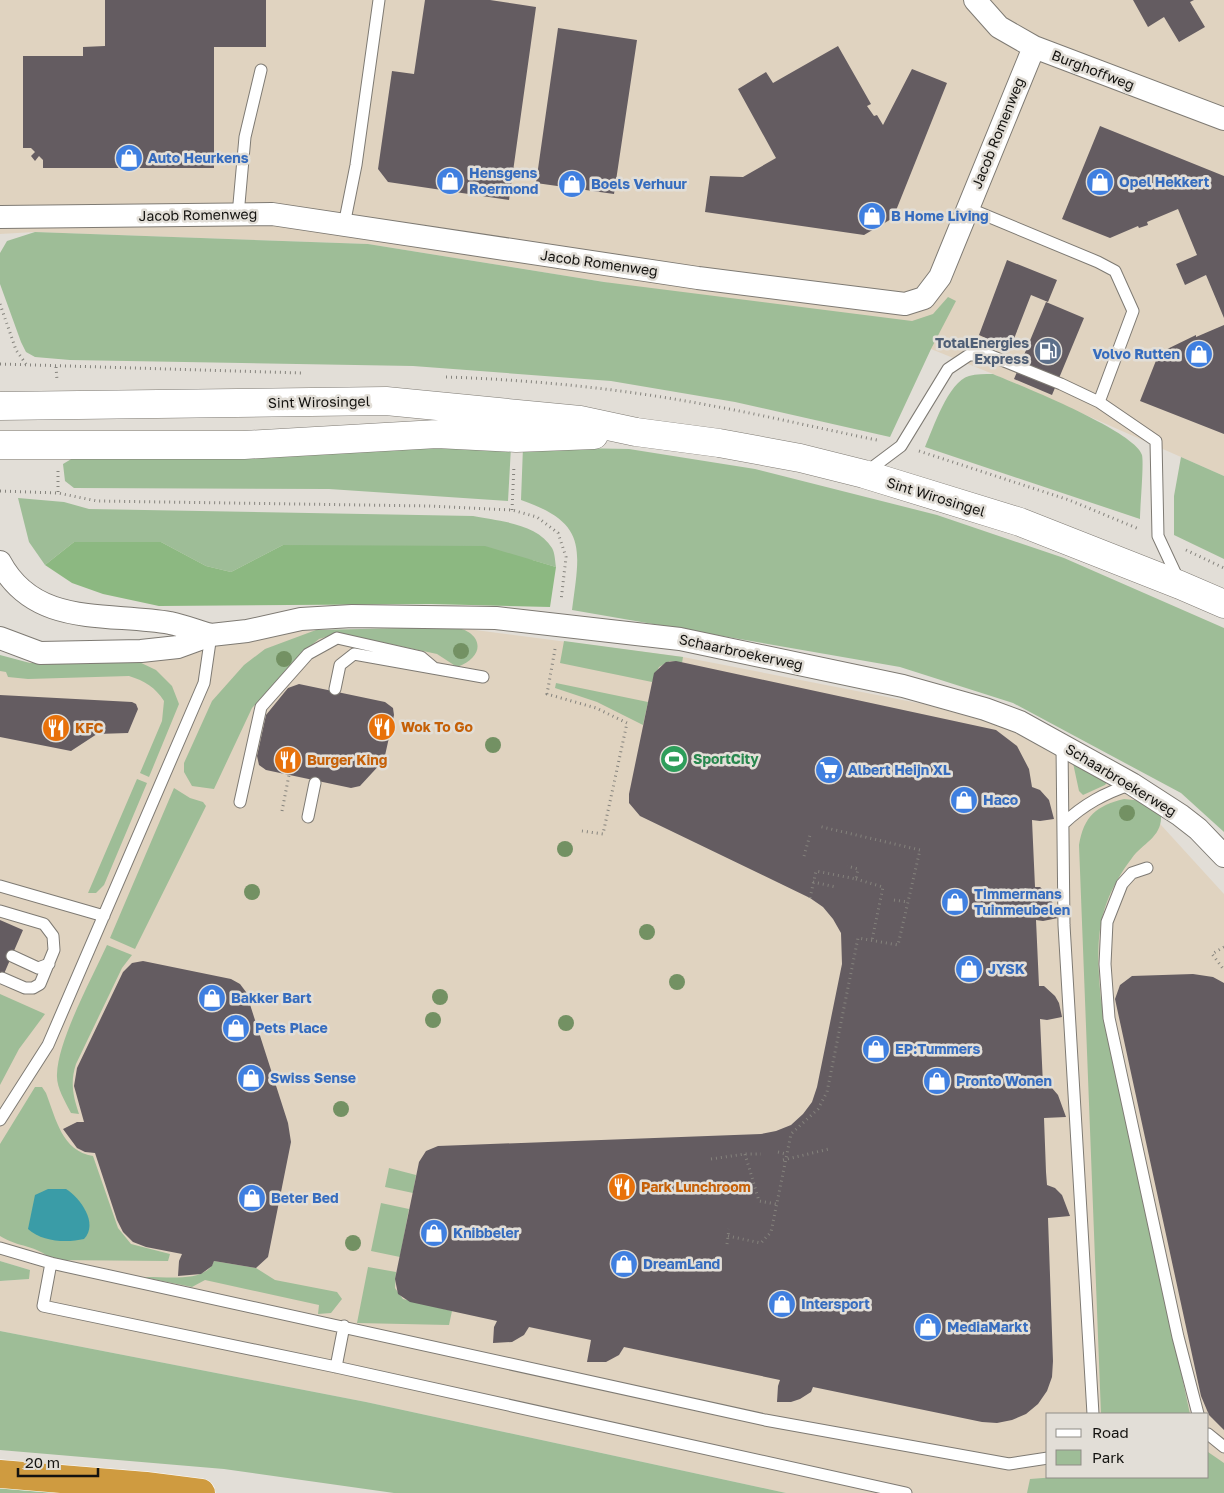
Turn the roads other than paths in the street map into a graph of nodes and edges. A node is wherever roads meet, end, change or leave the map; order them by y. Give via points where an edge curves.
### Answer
1 (379, 0) edge
2 (975, 0) edge
3 (1034, 47) junction
4 (261, 70) dead end
5 (1224, 119) edge
6 (968, 208) junction
7 (238, 215) junction
8 (0, 217) edge
9 (344, 225) junction
10 (1099, 402) junction
11 (0, 406) edge
12 (636, 432) junction
13 (0, 446) edge
14 (864, 474) junction
15 (0, 562) edge
16 (1180, 585) junction
17 (1224, 604) edge
18 (211, 635) junction
19 (0, 638) edge
20 (434, 668) junction
21 (483, 677) dead end
22 (335, 689) dead end
23 (1062, 746) junction
24 (315, 783) dead end
25 (1132, 784) junction
26 (240, 802) dead end
27 (308, 817) dead end
28 (1063, 824) junction
29 (1224, 856) edge
30 (1147, 868) dead end
31 (0, 886) edge
32 (0, 912) edge
33 (104, 916) junction
34 (12, 956) dead end
35 (49, 964) junction
36 (2, 978) dead end
37 (0, 1120) edge
38 (0, 1248) edge
39 (51, 1263) junction
40 (344, 1326) junction
41 (336, 1367) junction
42 (1093, 1413) edge
43 (1198, 1413) edge
44 (1209, 1435) edge
45 (1224, 1447) edge
46 (1046, 1458) edge
47 (0, 1474) edge
48 (201, 1493) edge
49 (906, 1493) edge

1 - 9 lane via 356,165
2 - 3 street, Burghoffweg via 999,28
3 - 5 street, Burghoffweg
3 - 6 street, Jacob Romenweg
4 - 7 lane via 245,137
6 - 9 street, Jacob Romenweg via 940,276 924,298 905,304 698,278
6 - 10 lane via 1115,271 1133,311
7 - 8 street, Jacob Romenweg
7 - 9 street, Jacob Romenweg via 272,214
10 - 14 lane via 989,355 969,355 948,369 902,446
10 - 16 lane via 1156,441 1158,536
11 - 12 main road, Sint Wirosingel via 386,401 580,420
12 - 13 main road, Sint Wirosingel via 516,438 437,434 244,444
12 - 14 main road, Sint Wirosingel via 719,443
14 - 16 main road, Sint Wirosingel via 1020,522
15 - 18 street, Schaarbroekerweg via 10,579 34,599 71,614 170,623
16 - 17 main road, Sint Wirosingel
18 - 19 street, Schaarbroekerweg via 178,647 89,653 40,653
18 - 23 street, Schaarbroekerweg via 301,619 352,616 496,618 680,638 903,686 985,709 1020,722
18 - 33 lane via 204,683
20 - 21 lane
20 - 22 lane via 354,654 340,665
20 - 26 lane via 421,657 337,638 308,654 261,707
23 - 25 street, Schaarbroekerweg
23 - 28 lane
24 - 27 lane
25 - 28 lane via 1107,792 1082,807
25 - 29 street, Schaarbroekerweg via 1192,824
28 - 42 lane via 1064,925
30 - 43 lane via 1132,872 1122,884 1107,922 1108,1018
31 - 33 lane
32 - 35 lane via 44,924 52,936 54,950
33 - 37 lane via 48,1045
34 - 35 lane via 38,968
35 - 36 lane via 40,984 32,988
38 - 39 lane
39 - 40 lane
39 - 41 lane via 43,1306
40 - 41 lane
40 - 46 lane via 765,1420 1009,1464
41 - 49 lane
44 - 45 lane
47 - 48 highway

